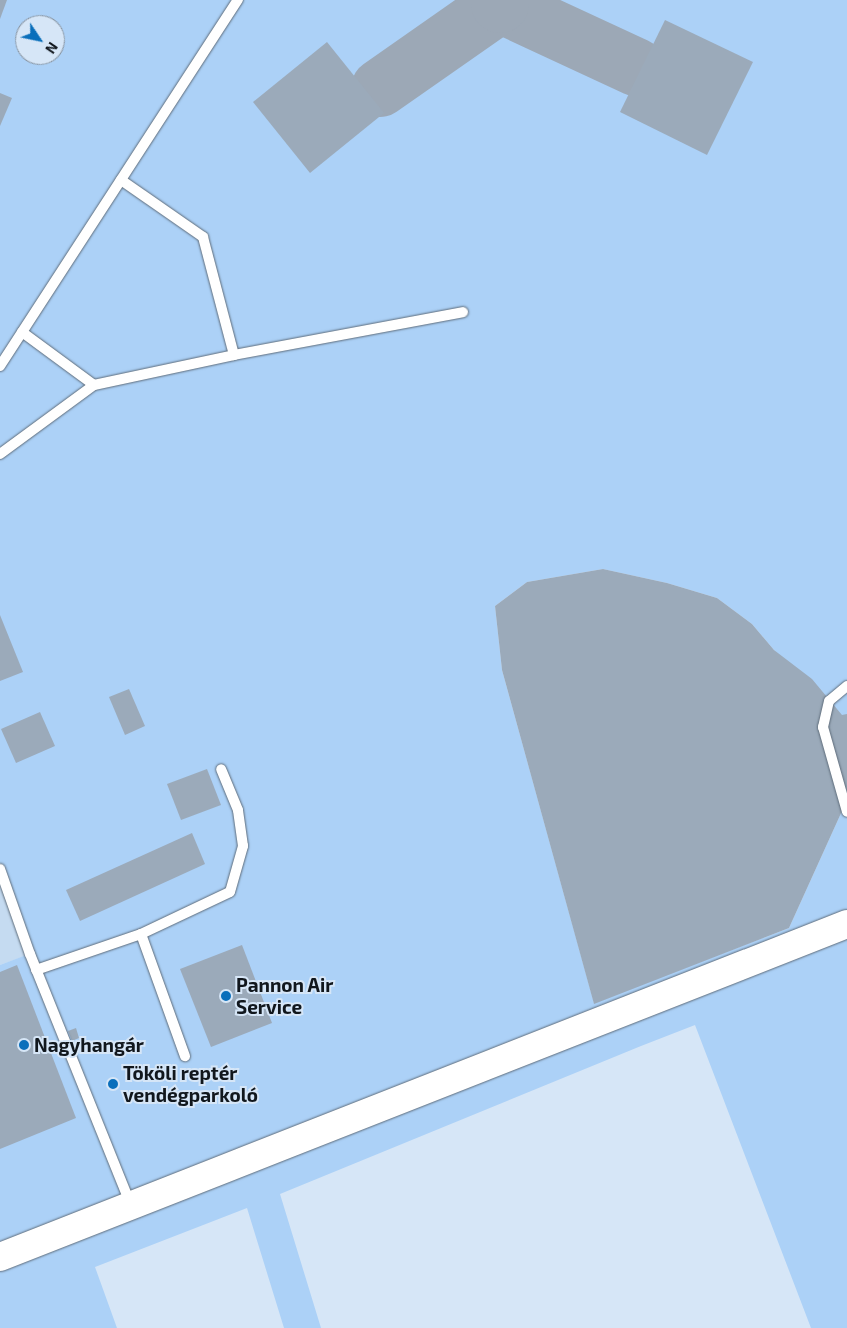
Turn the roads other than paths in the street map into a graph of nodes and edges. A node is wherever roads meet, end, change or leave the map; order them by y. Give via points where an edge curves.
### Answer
1 (238, 0) edge
2 (121, 180) junction
3 (463, 312) dead end
4 (22, 332) junction
5 (234, 355) junction
6 (0, 366) edge
7 (94, 385) junction
8 (0, 454) edge
9 (847, 686) edge
10 (221, 769) dead end
11 (847, 812) edge
12 (0, 868) edge
13 (847, 924) edge
14 (141, 934) junction
15 (36, 970) junction
16 (185, 1056) dead end
17 (131, 1206) junction
18 (0, 1257) edge

1 - 2 lane
2 - 4 lane
2 - 5 lane via 203,236
3 - 5 lane
4 - 6 lane
4 - 7 lane
5 - 7 lane
7 - 8 lane
9 - 11 lane via 829,701 822,727
10 - 14 lane via 238,810 243,846 230,892
12 - 15 lane
13 - 17 main road
14 - 15 lane
14 - 16 lane
15 - 17 lane
17 - 18 main road

